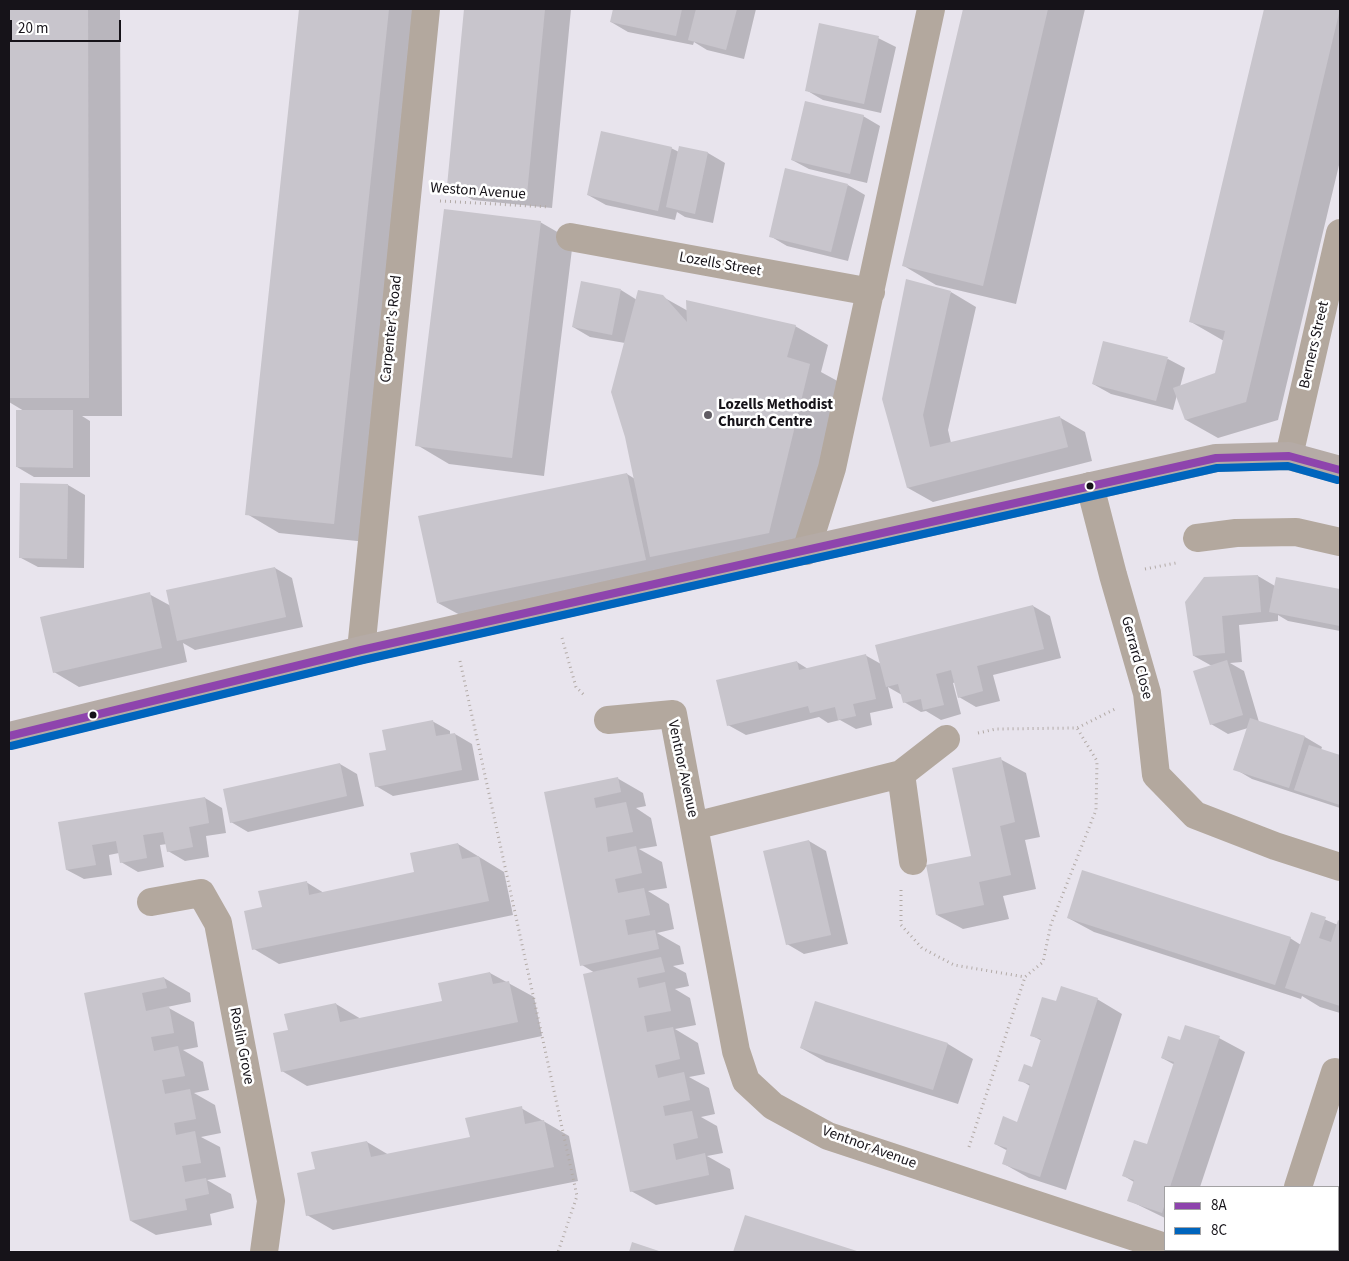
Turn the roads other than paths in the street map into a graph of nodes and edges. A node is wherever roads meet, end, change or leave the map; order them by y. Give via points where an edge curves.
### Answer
1 (426, 9) edge
2 (925, 10) edge
3 (1340, 233) edge
4 (570, 237) dead end
5 (871, 292) junction
6 (1289, 456) junction
7 (1340, 470) edge
8 (1090, 486) junction
9 (1197, 538) road end
10 (1340, 542) edge
11 (806, 551) junction
12 (360, 650) junction
13 (608, 720) road end
14 (9, 736) edge
15 (946, 739) road end
16 (901, 774) junction
17 (694, 826) junction
18 (913, 861) road end
19 (1340, 866) edge
20 (151, 902) dead end
21 (1335, 1072) dead end
22 (1298, 1186) edge
23 (1164, 1247) edge
24 (264, 1252) edge

1 - 12 street, Carpenter's Road
2 - 5 street
3 - 6 street, Berners Street
4 - 5 street, Lozells Street
5 - 11 street via 832,468
6 - 7 main road
6 - 8 main road via 1216,458
8 - 11 main road
8 - 19 street, Gerrard Close via 1147,693 1156,775 1195,815 1275,846
9 - 10 street via 1236,533 1296,532
11 - 12 main road
12 - 14 main road
13 - 17 street, Ventnor Avenue via 673,714
15 - 16 street, Ventnor Avenue
16 - 17 street, Ventnor Avenue
16 - 18 street
17 - 23 street, Ventnor Avenue via 736,1050 746,1081 773,1106 828,1136
20 - 24 street, Roslin Grove via 201,893 218,923 271,1201
21 - 22 street

